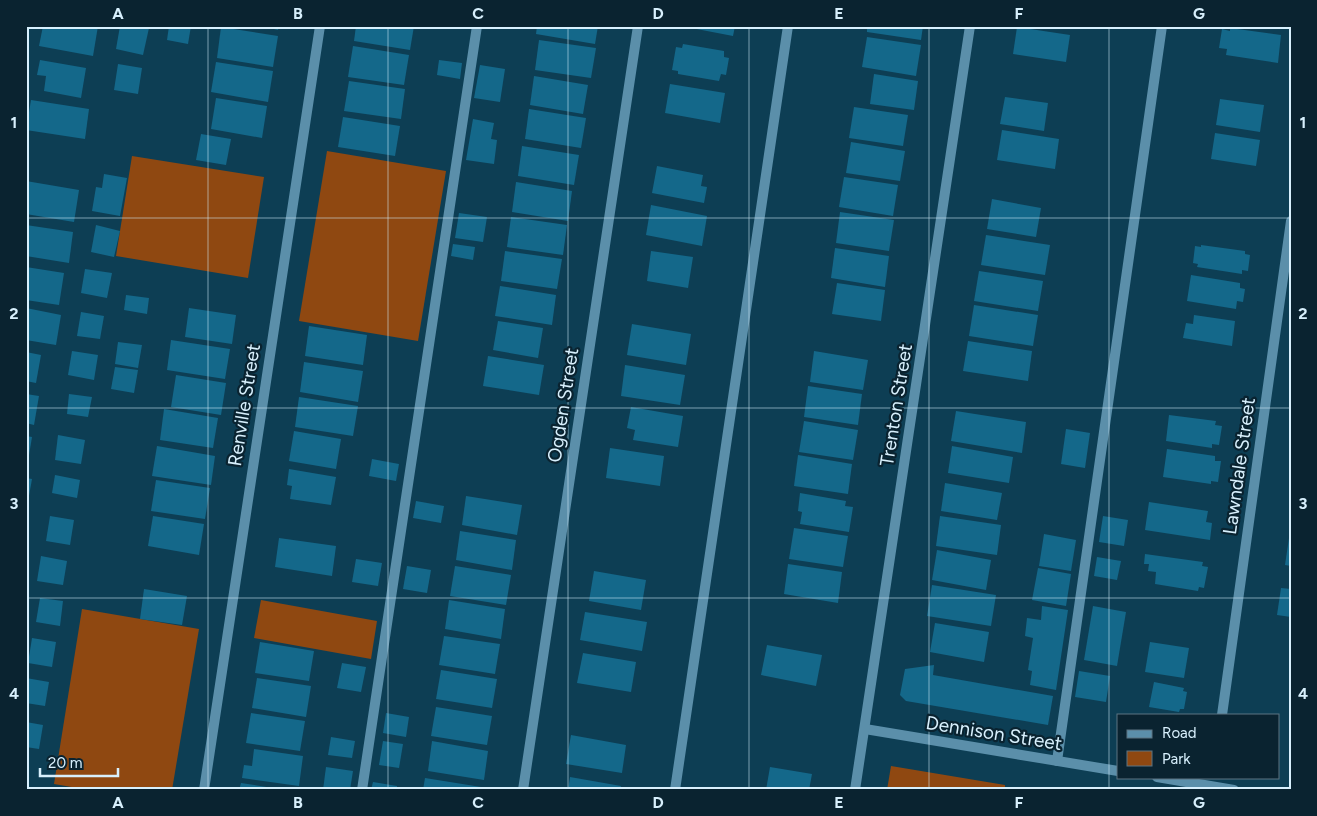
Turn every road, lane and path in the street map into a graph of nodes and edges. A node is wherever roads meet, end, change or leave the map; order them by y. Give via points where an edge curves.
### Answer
1 (320, 26) edge
2 (478, 26) edge
3 (638, 26) edge
4 (788, 26) edge
5 (970, 26) edge
6 (1162, 26) edge
7 (1291, 222) edge
8 (1222, 714) edge
9 (864, 729) junction
10 (1058, 761) junction
11 (1117, 771) edge
12 (1168, 778) edge
13 (1212, 782) edge
14 (204, 790) edge
15 (362, 790) edge
16 (523, 790) edge
17 (674, 790) edge
18 (855, 790) edge
19 (1234, 790) edge

1 - 14 street, Renville Street
2 - 15 street
3 - 16 street, Ogden Street
4 - 17 street
5 - 9 street, Trenton Street
6 - 10 street
7 - 8 street, Lawndale Street
9 - 10 street, Dennison Street
9 - 18 street, Trenton Street
10 - 11 street, Dennison Street
12 - 13 street
13 - 19 street

